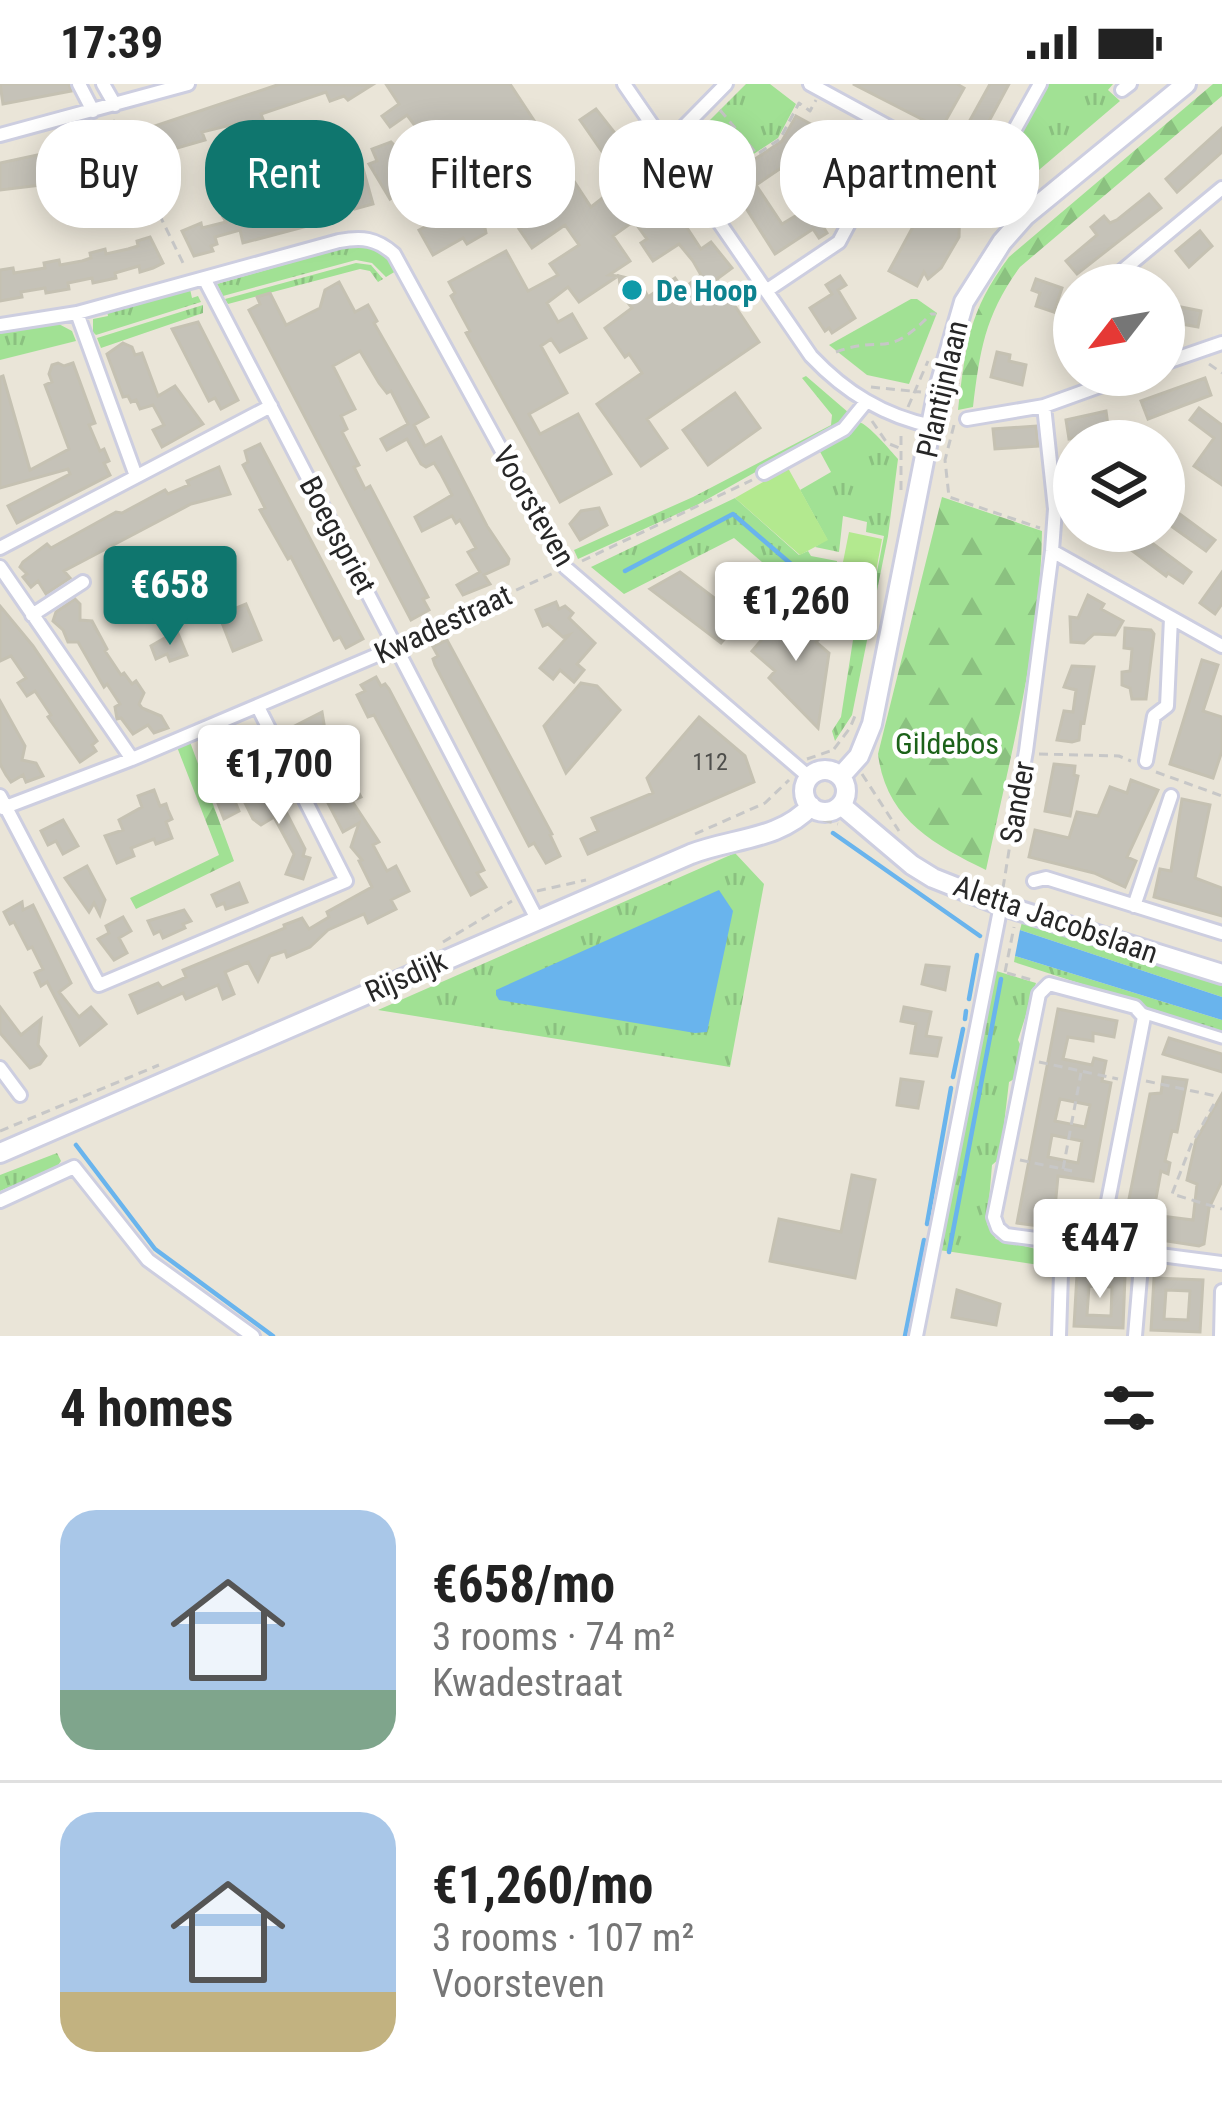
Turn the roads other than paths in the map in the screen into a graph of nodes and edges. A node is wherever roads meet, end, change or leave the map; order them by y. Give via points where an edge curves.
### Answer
1 (79, 84) edge
2 (104, 84) edge
3 (188, 84) edge
4 (624, 84) edge
5 (726, 84) edge
6 (1040, 84) edge
7 (1186, 84) edge
8 (816, 88) edge
9 (105, 108) junction
10 (648, 120) edge
11 (690, 120) edge
12 (874, 120) edge
13 (1020, 120) edge
14 (0, 134) edge
15 (1222, 188) edge
16 (721, 228) edge
17 (847, 228) edge
18 (1130, 264) edge
19 (199, 281) junction
20 (766, 291) junction
21 (76, 313) junction
22 (0, 325) edge
23 (1222, 344) edge
24 (1185, 356) edge
25 (1068, 396) edge
26 (866, 402) junction
27 (271, 406) junction
28 (1044, 406) junction
29 (961, 420) road end
30 (932, 426) junction
31 (764, 473) road end
32 (136, 476) junction
33 (0, 548) edge
34 (1052, 551) junction
35 (0, 567) edge
36 (83, 582) dead end
37 (32, 615) junction
38 (1172, 618) junction
39 (1222, 646) edge
40 (396, 647) junction
41 (258, 707) junction
42 (132, 759) junction
43 (1146, 761) dead end
44 (841, 776) junction
45 (799, 778) junction
46 (1171, 796) dead end
47 (2, 804) edge
48 (841, 805) junction
49 (811, 806) junction
50 (1012, 825) road end
51 (1034, 880) dead end
52 (1001, 905) junction
53 (1134, 906) junction
54 (537, 919) junction
55 (1222, 933) edge
56 (1222, 974) edge
57 (1142, 1013) junction
58 (1222, 1038) edge
59 (0, 1068) edge
60 (20, 1095) road end
61 (0, 1153) edge
62 (0, 1201) edge
63 (1062, 1242) junction
64 (1099, 1247) junction
65 (1142, 1254) junction
66 (1222, 1263) edge
67 (1222, 1291) edge
68 (253, 1336) edge
69 (916, 1336) edge
70 (1059, 1336) edge
71 (1135, 1336) edge
72 (1221, 1336) edge

1 - 9 street
2 - 9 street
3 - 9 street
4 - 10 street
5 - 11 street
6 - 13 street
7 - 30 main road, Plantijnlaan via 1001,242 958,315
8 - 12 street
9 - 14 street
15 - 18 street
16 - 20 street
17 - 20 street via 839,242
19 - 21 street
19 - 27 street, Boegspriet
19 - 45 street, Voorsteven via 339,241 370,239 394,254 566,568
20 - 26 street via 811,356
21 - 22 street
21 - 32 street
23 - 24 street
25 - 28 street
26 - 30 street
26 - 31 street via 844,429
27 - 32 street
27 - 40 street, Boegspriet
28 - 29 street
28 - 34 street, Sander
30 - 44 main road, Plantijnlaan via 872,724
32 - 33 street
34 - 38 street
34 - 50 street, Sander
35 - 37 street
36 - 37 street
37 - 42 street
38 - 39 street
38 - 43 street via 1166,706 1154,716
40 - 41 street, Kwadestraat
40 - 54 street, Boegspriet
41 - 42 street, Kwadestraat
41 - 47 street via 346,881 99,985
42 - 47 street, Kwadestraat
44 - 45 main road via 828,770
44 - 48 main road
45 - 49 main road
46 - 53 street
48 - 49 main road via 826,812
48 - 52 main road, Aletta Jacobslaan via 922,872
49 - 54 main road, Rijsdijk via 775,832 719,843
51 - 53 street
52 - 56 main road, Aletta Jacobslaan
52 - 69 street
53 - 55 street
54 - 61 main road, Rijsdijk
57 - 58 street
57 - 63 street via 1060,984 1039,994 994,1217 1006,1234
57 - 64 street
59 - 60 street
62 - 68 street via 74,1166 148,1260
63 - 64 street
63 - 70 street
64 - 65 street
65 - 66 street
65 - 71 street
67 - 72 street

